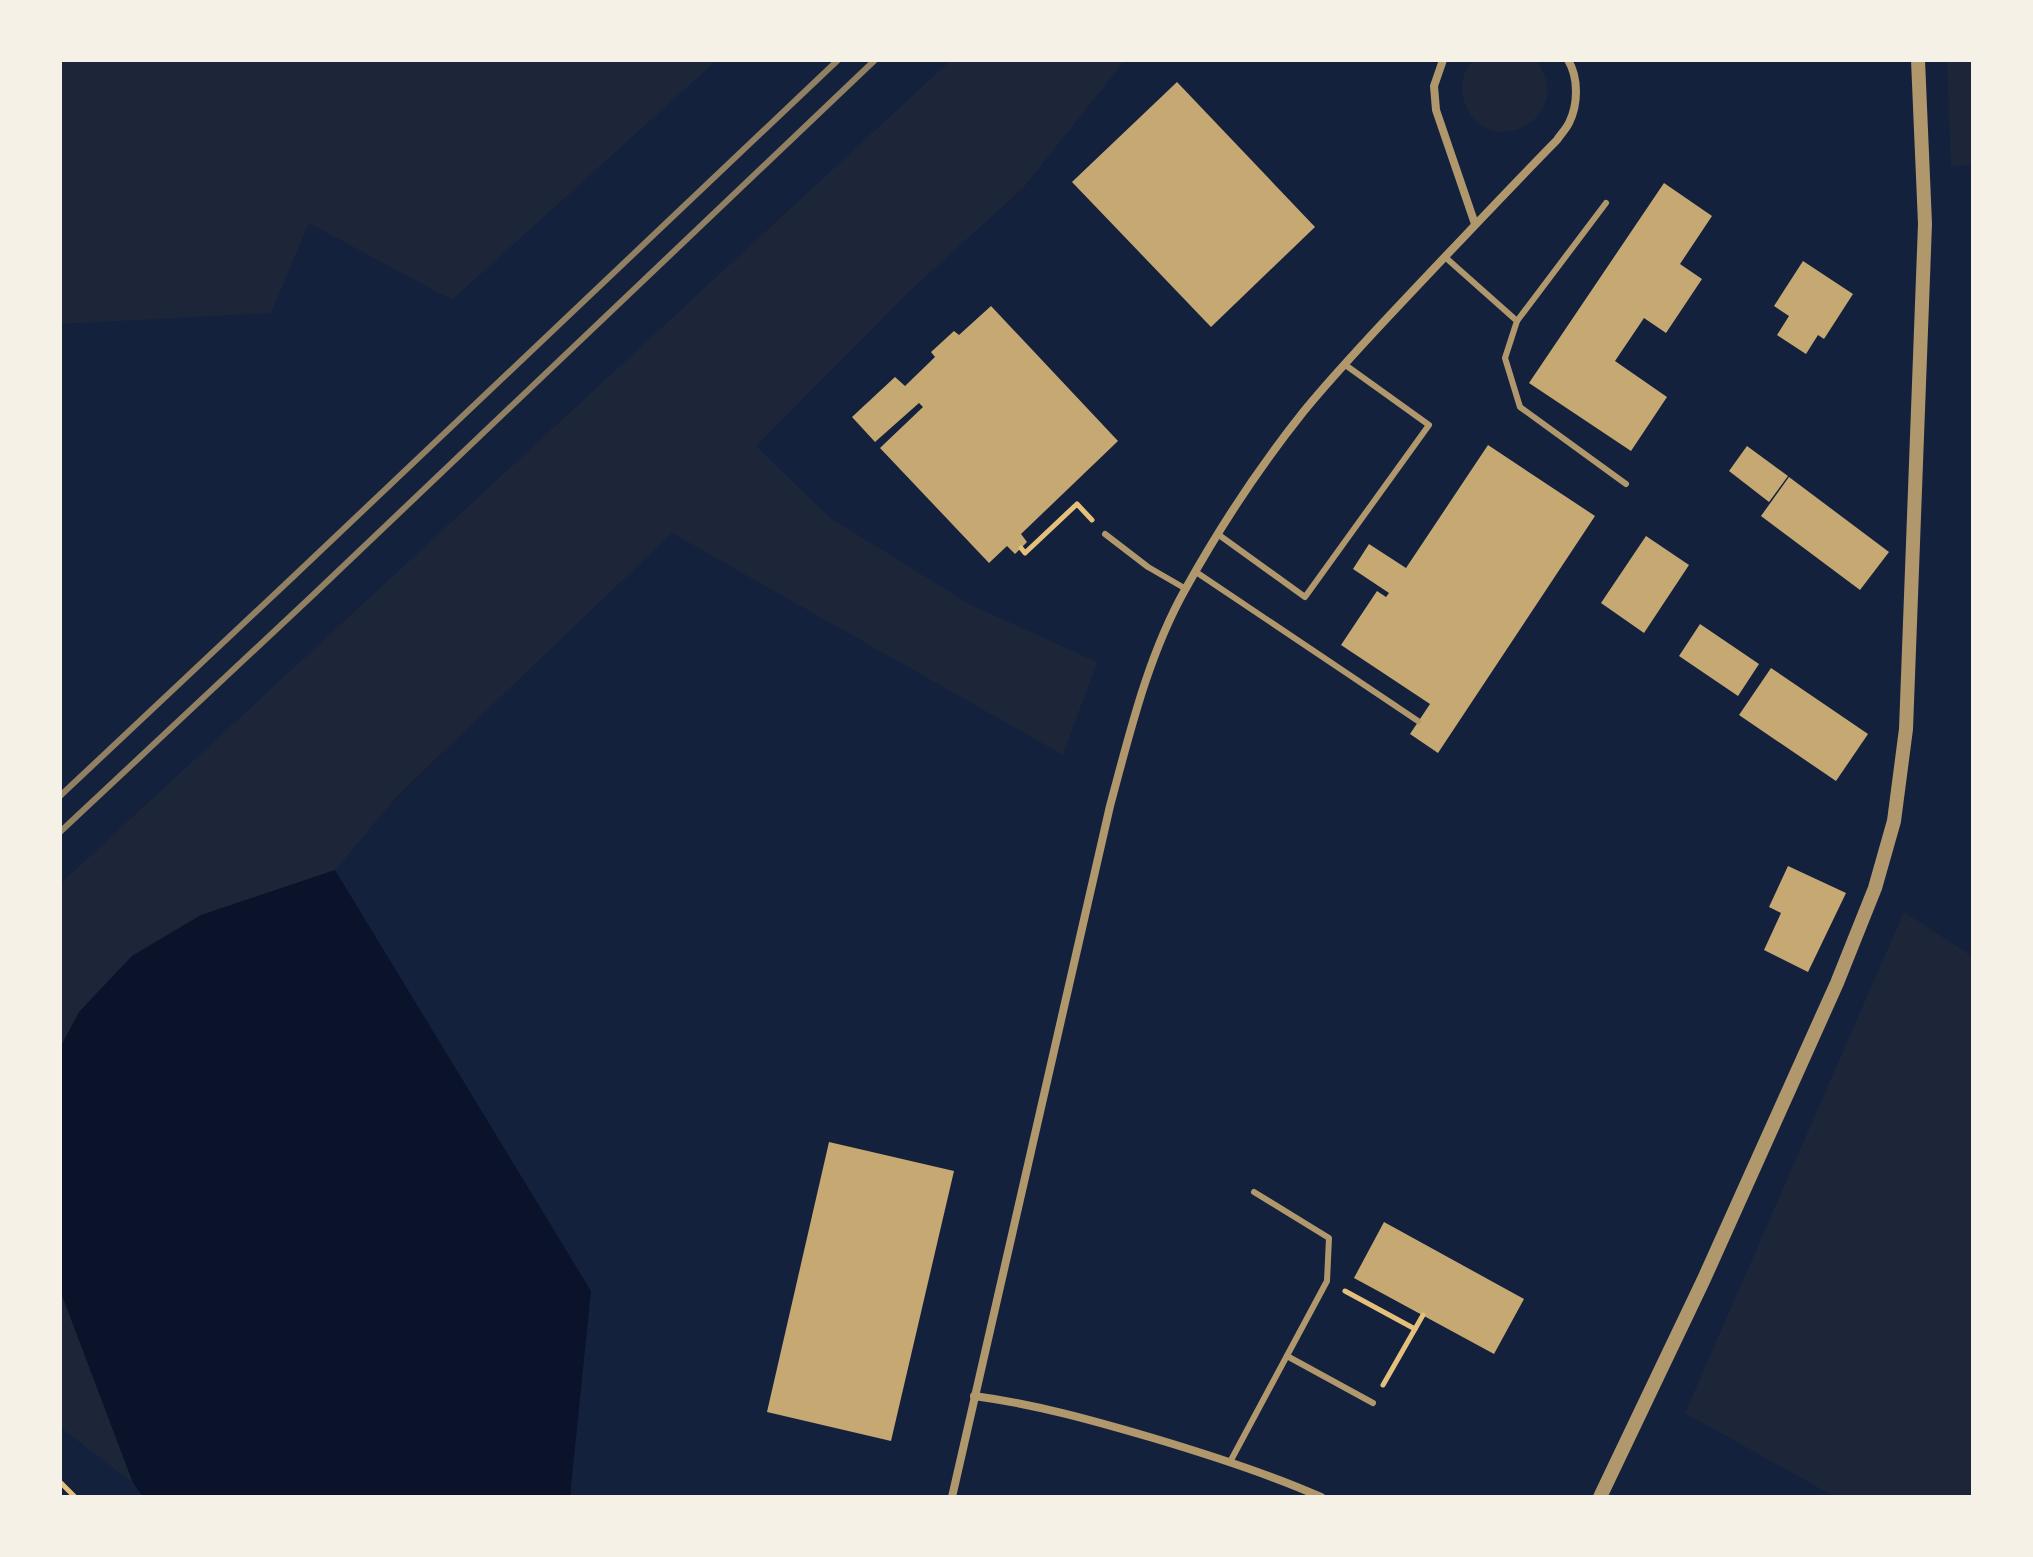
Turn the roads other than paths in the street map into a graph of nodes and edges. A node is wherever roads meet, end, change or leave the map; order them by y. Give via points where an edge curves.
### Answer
1 (1443, 60) edge
2 (1568, 60) edge
3 (1918, 60) edge
4 (1606, 203) dead end
5 (1475, 224) junction
6 (1445, 257) junction
7 (1517, 321) junction
8 (1344, 364) junction
9 (1626, 484) dead end
10 (1105, 534) road end
11 (1219, 535) junction
12 (1196, 572) junction
13 (1186, 589) junction
14 (1418, 721) dead end
15 (1254, 1192) dead end
16 (1287, 1356) junction
17 (974, 1396) junction
18 (1373, 1403) road end
19 (1230, 1462) junction
20 (1318, 1496) edge
21 (952, 1497) edge
22 (1600, 1497) edge

1 - 5 street via 1434,86 1436,110
2 - 5 street via 1576,88 1569,124
3 - 22 street via 1925,224 1907,714 1894,821 1875,888 1837,983
4 - 7 lane
5 - 6 street
6 - 7 lane
6 - 8 street
7 - 9 lane via 1505,358 1520,407
8 - 11 street via 1261,469
8 - 11 lane via 1429,425 1305,597
10 - 13 lane
11 - 12 street
12 - 13 street
12 - 14 lane
13 - 17 street via 1136,709 1110,806
15 - 16 lane via 1329,1238 1327,1281
16 - 18 lane
16 - 19 lane
17 - 19 street via 1101,1422
17 - 21 street
19 - 20 street

